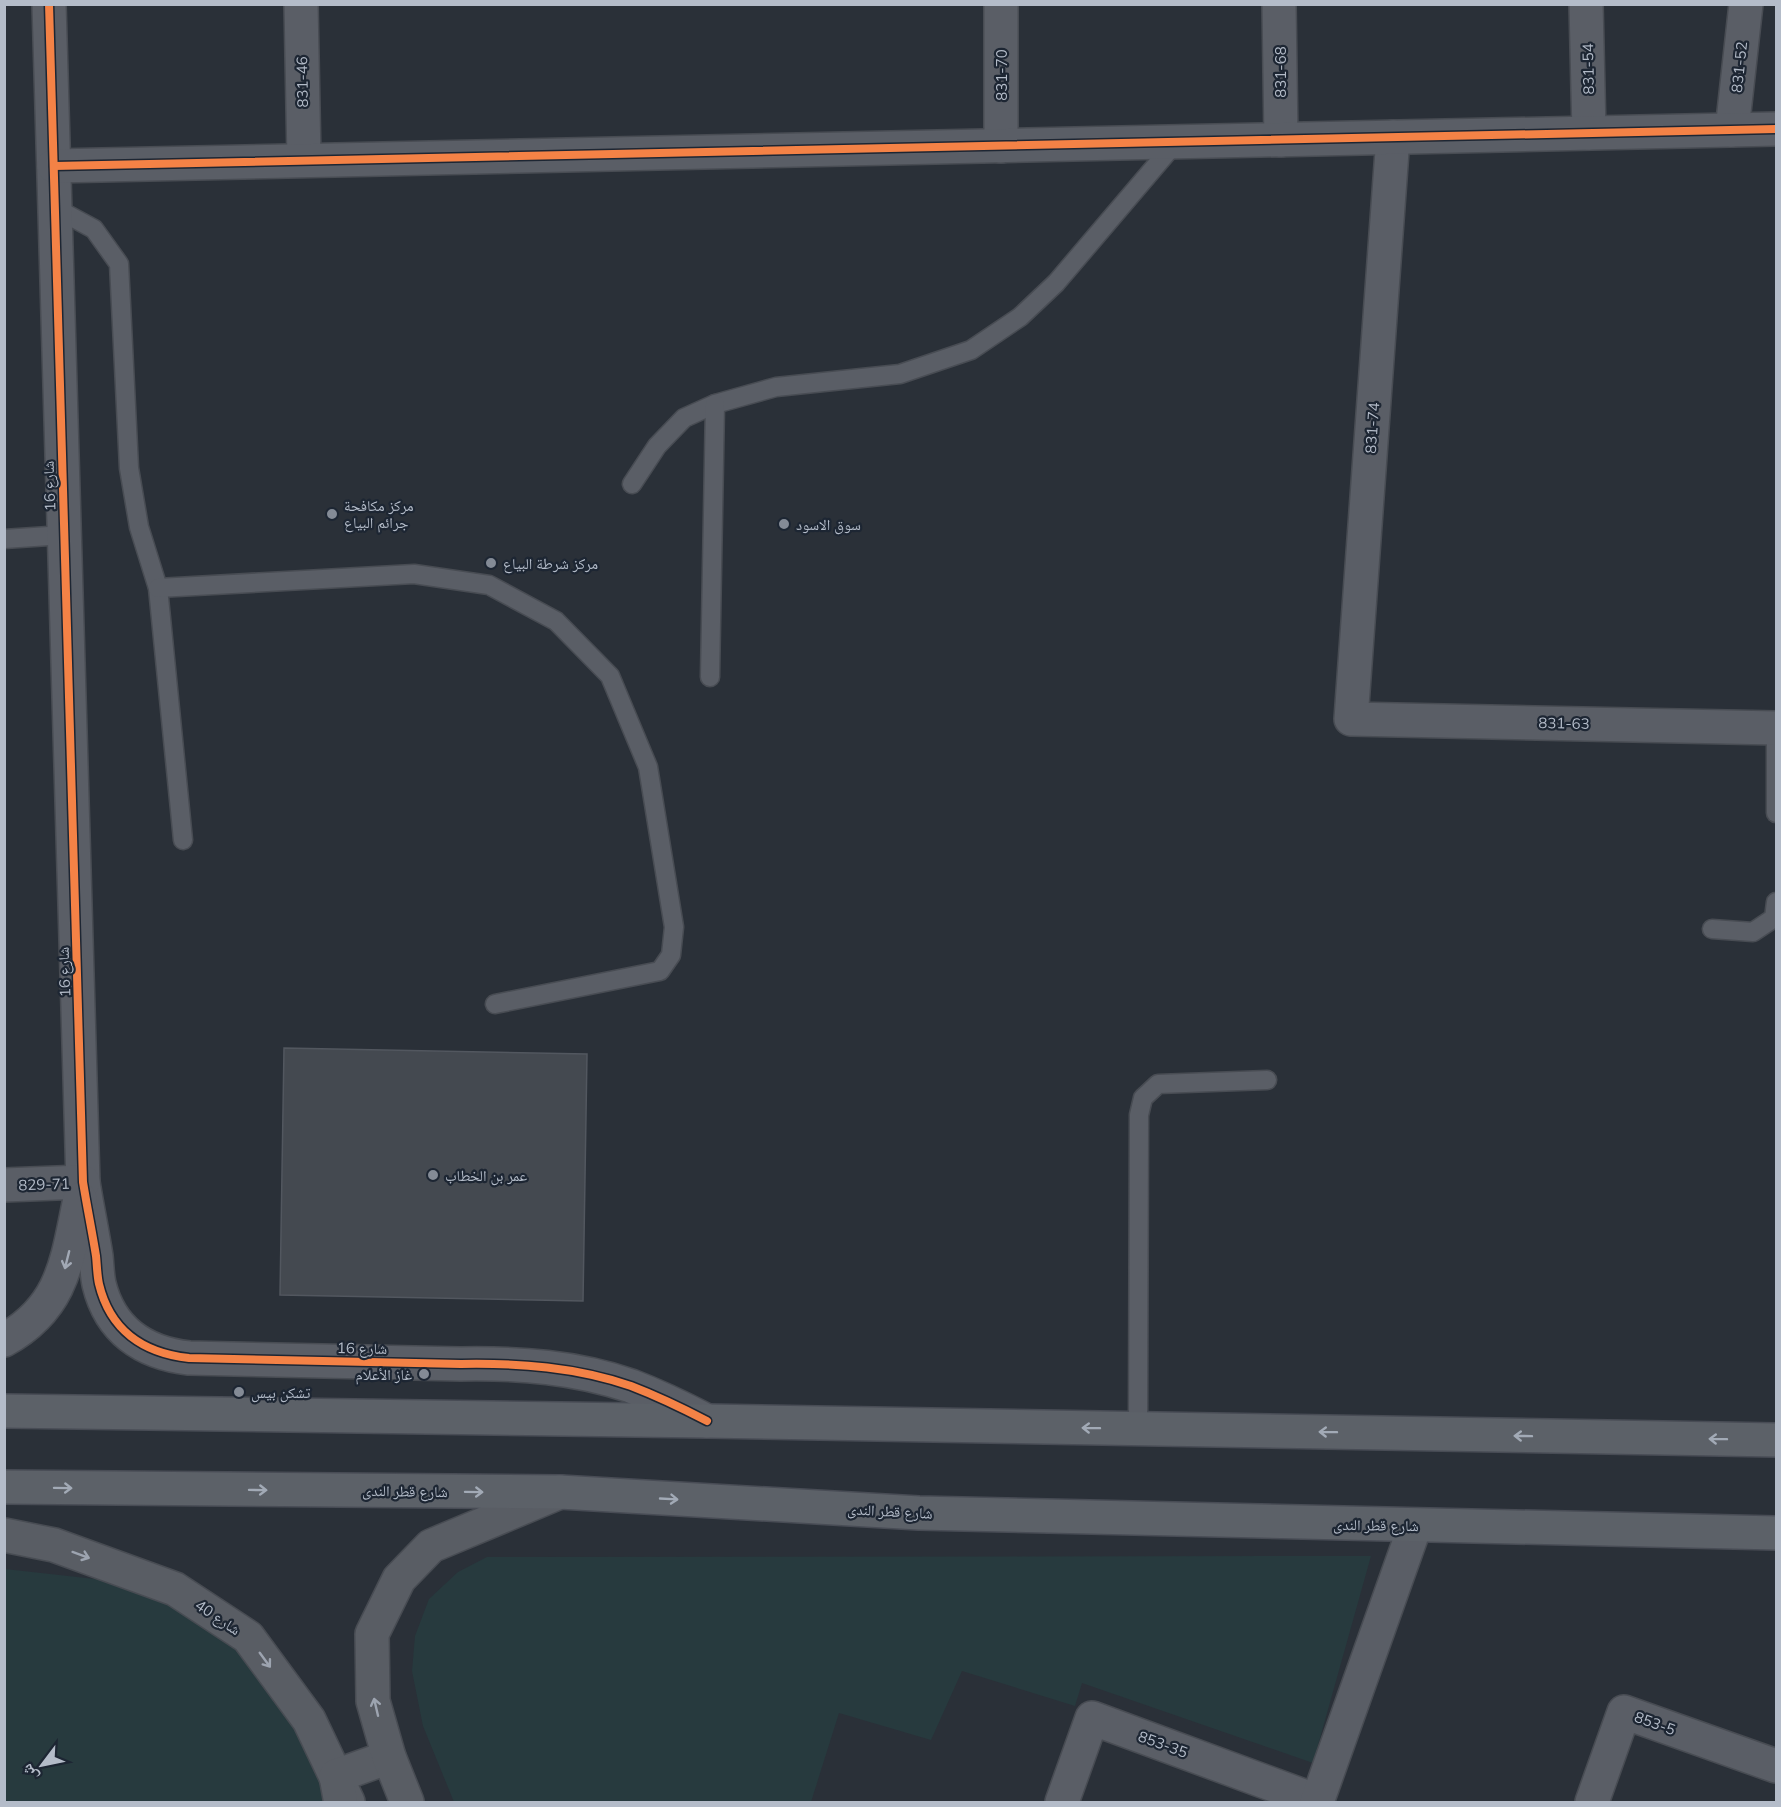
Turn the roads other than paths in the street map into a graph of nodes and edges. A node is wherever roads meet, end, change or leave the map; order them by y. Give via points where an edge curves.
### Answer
1 (49, 4) edge
2 (301, 4) edge
3 (1001, 4) edge
4 (1280, 4) edge
5 (1586, 4) edge
6 (1746, 4) edge
7 (1776, 129) edge
8 (1732, 130) junction
9 (1589, 133) junction
10 (1393, 137) junction
11 (1281, 140) junction
12 (1176, 142) junction
13 (1001, 146) junction
14 (304, 160) junction
15 (54, 166) junction
16 (55, 208) junction
17 (715, 404) junction
18 (632, 484) dead end
19 (64, 535) junction
20 (4, 539) edge
21 (158, 588) junction
22 (710, 677) dead end
23 (1351, 719) joint
24 (1776, 728) edge
25 (1776, 813) edge
26 (183, 840) dead end
27 (1776, 902) edge
28 (1712, 929) dead end
29 (495, 1004) dead end
30 (1267, 1080) dead end
31 (83, 1182) junction
32 (4, 1185) edge
33 (4, 1340) edge
34 (4, 1411) edge
35 (707, 1420) junction
36 (1138, 1429) junction
37 (1776, 1440) edge
38 (4, 1487) edge
39 (560, 1492) junction
40 (1415, 1526) junction
41 (1776, 1533) edge
42 (4, 1535) edge
43 (389, 1756) junction
44 (1776, 1766) edge
45 (342, 1794) edge
46 (1317, 1802) edge
47 (407, 1803) edge
48 (1062, 1803) edge
49 (1592, 1803) edge

1 - 15 street, شارع 16
2 - 14 street, 831-46
3 - 13 street, 831-70
4 - 11 street, 831-68
5 - 9 street, 831-54
6 - 8 street, 831-52
7 - 8 street
8 - 9 street
9 - 10 street
10 - 11 street
10 - 23 street, 831-74
11 - 12 street
12 - 13 street
12 - 17 lane via 1056,284 1020,317 971,350 900,374 776,387
13 - 14 street
14 - 15 street
15 - 16 street, شارع 16
16 - 19 street, شارع 16
16 - 21 lane via 94,229 119,264 129,468 139,527
17 - 18 lane via 684,418 657,446
17 - 22 lane
19 - 20 lane
19 - 31 street, شارع 16
21 - 26 lane
21 - 29 lane via 414,574 489,585 556,621 609,676 648,767 674,927 671,955 660,971
23 - 24 street, 831-63
24 - 25 lane
27 - 28 lane via 1774,918 1754,932
30 - 36 lane via 1158,1084 1143,1098 1139,1115
31 - 32 street, 829-71
31 -> 33 street, شارع 16 via 66,1266 58,1286 34,1320
31 - 35 street, شارع 16 via 103,1299 123,1330 153,1350 189,1358 546,1367 629,1386
34 - 35 main road
36 -> 35 main road
37 -> 36 main road
38 -> 39 main road, شارع قطر الندى
39 -> 40 main road, شارع قطر الندى via 919,1513
43 -> 39 main road via 373,1701 372,1634 399,1579 431,1546
40 - 41 main road, شارع قطر الندى
40 - 46 street, 853-35
42 -> 45 main road, شارع 40 via 54,1545 176,1589 248,1638 309,1720
43 - 45 main road
43 - 47 main road
44 - 49 street, 853-5 via 1624,1712
46 - 48 street, 853-35 via 1092,1718

